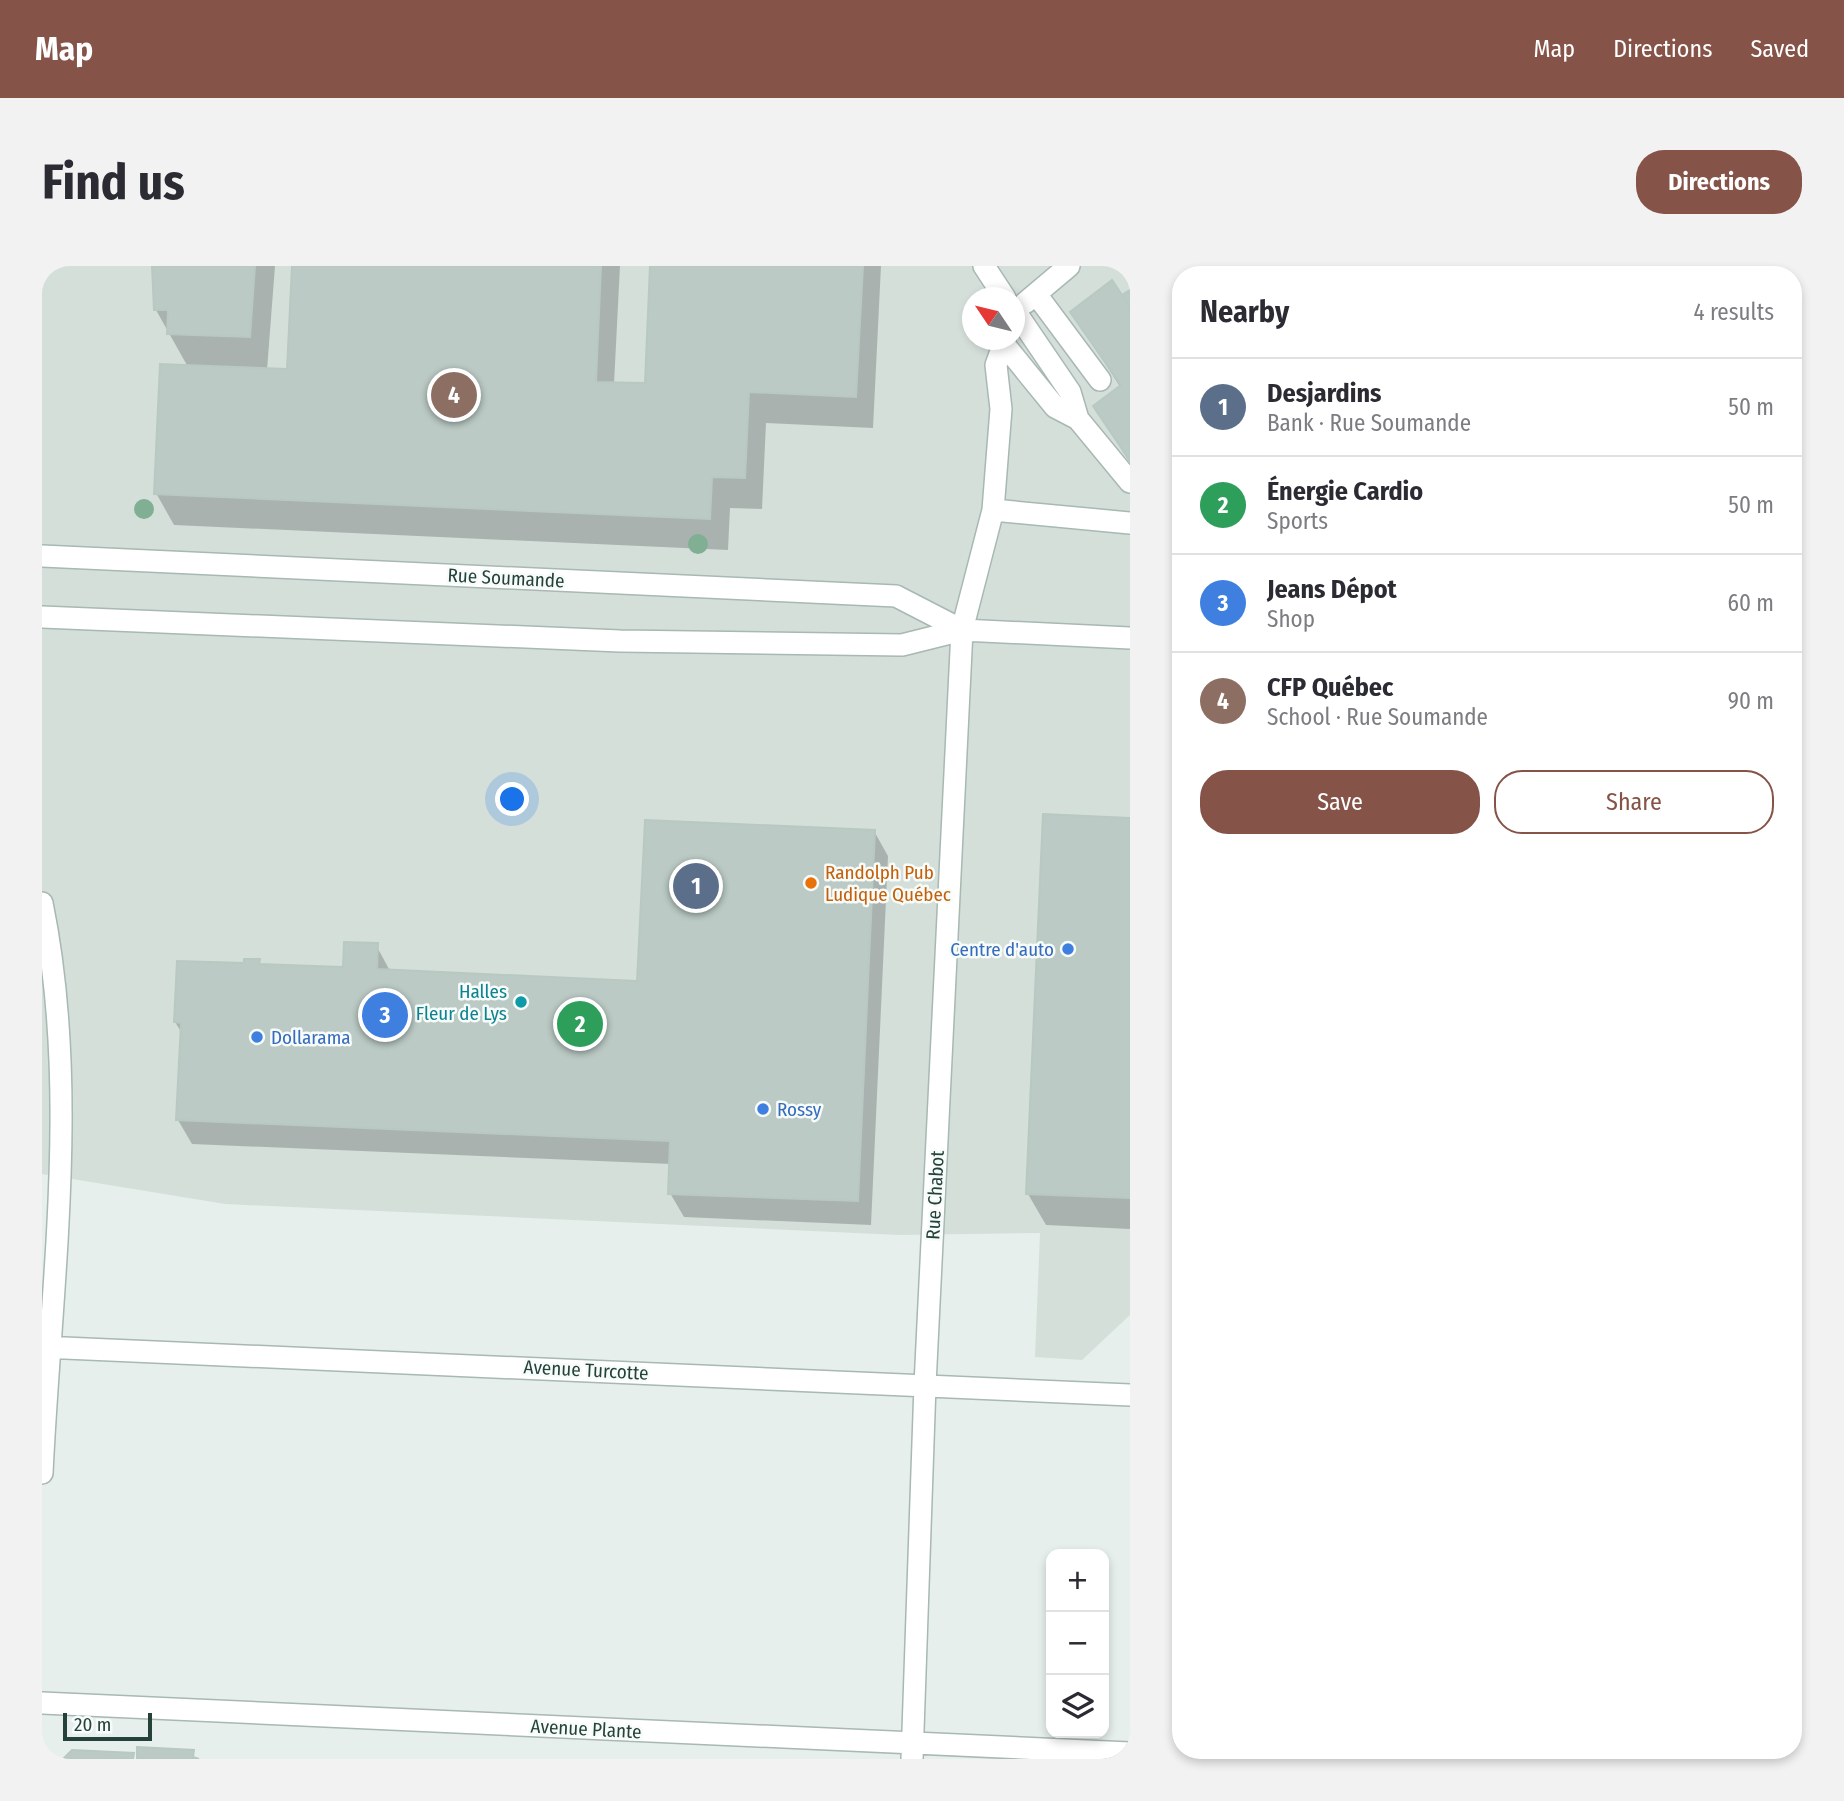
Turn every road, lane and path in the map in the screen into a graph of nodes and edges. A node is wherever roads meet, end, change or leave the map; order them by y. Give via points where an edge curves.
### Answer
1 (984, 266) edge
2 (1069, 266) edge
3 (998, 287) edge
4 (1036, 293) junction
5 (1025, 302) edge
6 (1025, 327) edge
7 (1001, 350) edge
8 (1011, 350) edge
9 (1100, 380) dead end
10 (1078, 419) junction
11 (1130, 482) edge
12 (993, 510) junction
13 (1130, 523) edge
14 (42, 556) edge
15 (42, 617) edge
16 (962, 630) junction
17 (1130, 638) edge
18 (42, 903) edge
19 (45, 1347) edge
20 (925, 1385) junction
21 (1130, 1395) edge
22 (42, 1473) edge
23 (42, 1703) edge
24 (912, 1751) edge
25 (1130, 1753) edge

1 - 3 street
2 - 4 street
4 - 5 street
4 - 9 street
6 - 10 street via 1070,392
7 - 12 street, Rue Chabot via 996,365 1001,409
8 - 10 street via 1055,407
10 - 11 street
12 - 13 street
12 - 16 street, Rue Chabot
14 - 16 street, Rue Soumande via 896,596
15 - 16 street, Rue Soumande via 862,645 902,645
16 - 17 street, Rue Soumande
16 - 20 street, Rue Chabot
18 - 19 street via 51,945 61,1061 60,1164
19 - 20 street, Avenue Turcotte
19 - 22 street
20 - 21 street, Avenue Turcotte
20 - 24 street, Rue Chabot
23 - 24 street, Avenue Plante
24 - 25 street, Avenue Plante

